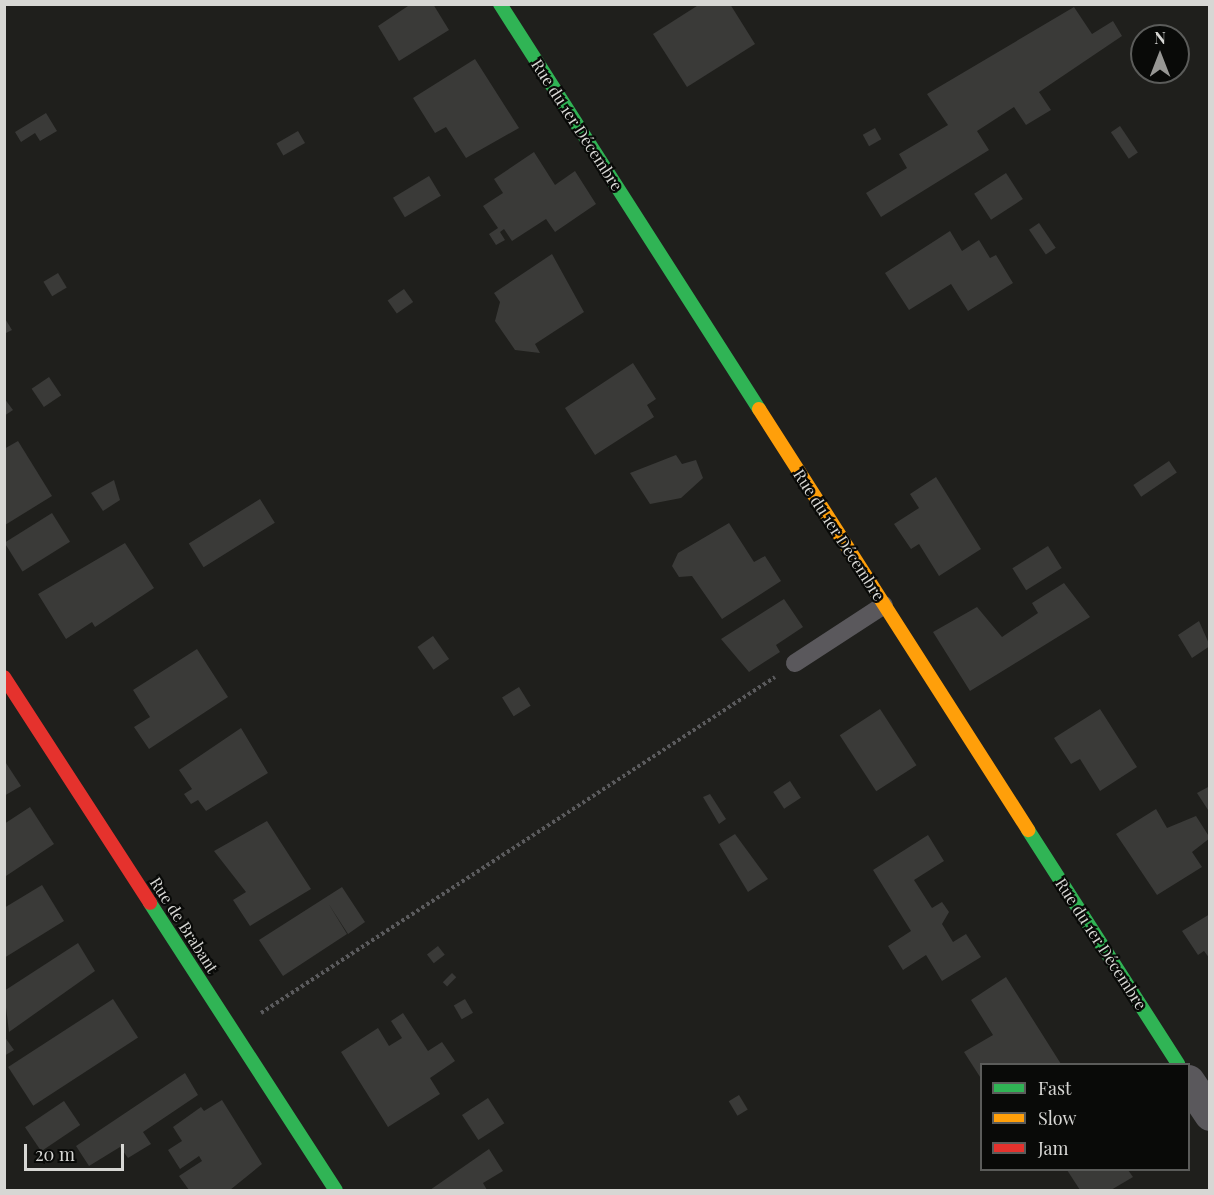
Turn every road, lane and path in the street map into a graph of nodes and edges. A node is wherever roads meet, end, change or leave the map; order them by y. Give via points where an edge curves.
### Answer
1 (500, 4) edge
2 (884, 605) junction
3 (795, 663) joint
4 (4, 676) edge
5 (233, 1031) junction
6 (1177, 1063) edge
7 (1190, 1084) edge
8 (1209, 1114) edge
9 (336, 1191) edge

1 - 2 street, Rue du 1er Décembre
2 - 3 lane
2 - 6 street, Rue du 1er Décembre
3 - 5 path
4 - 5 street, Rue de Brabant
5 - 9 street, Rue de Brabant
7 - 8 street

